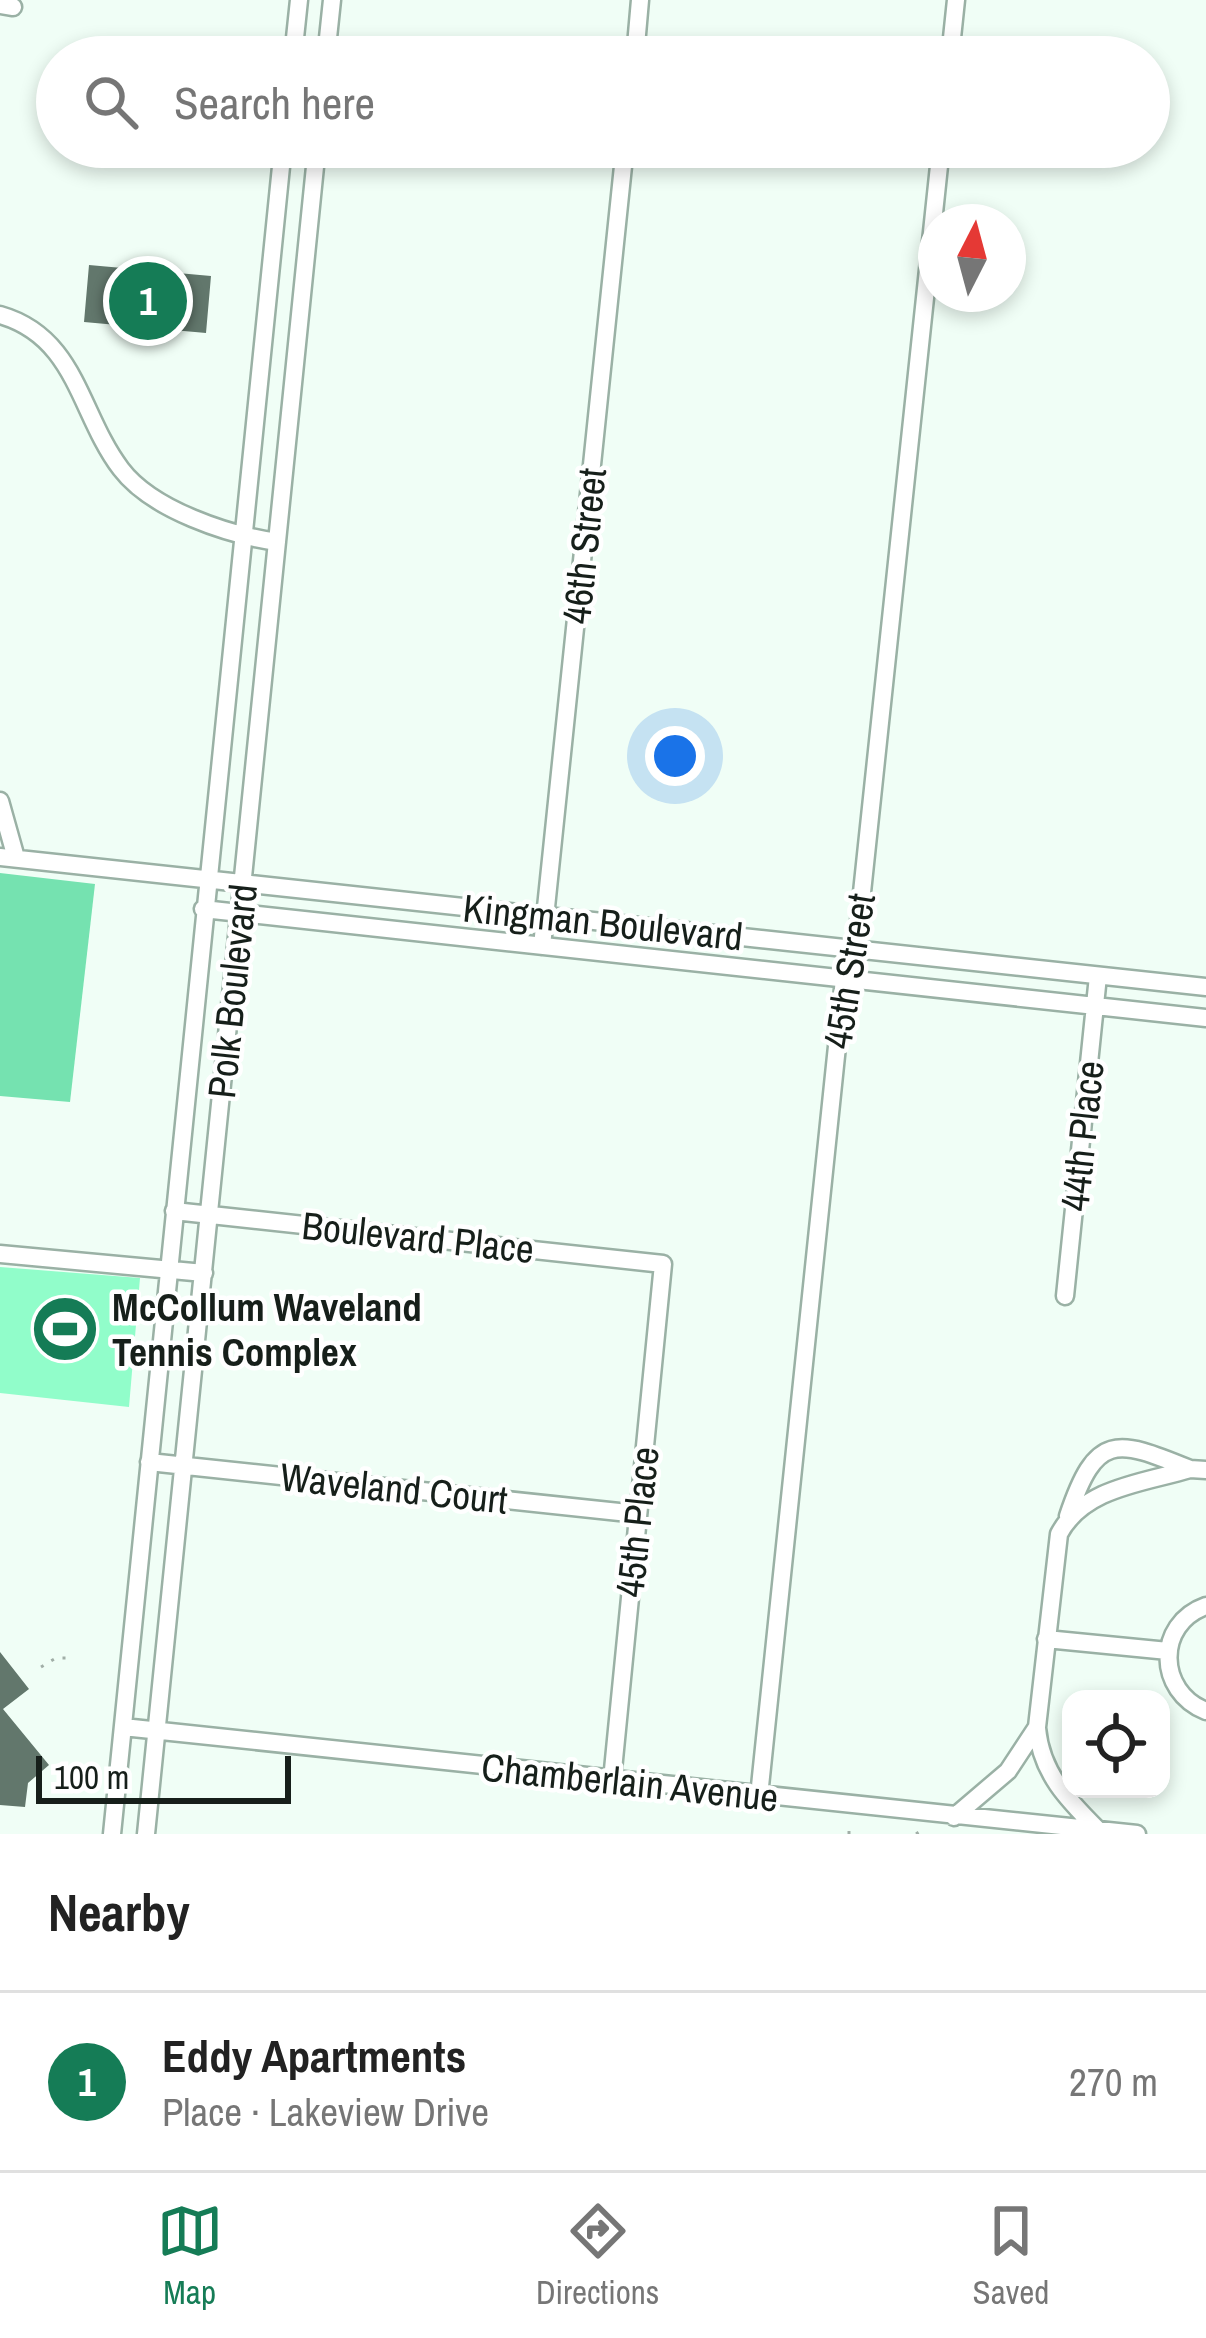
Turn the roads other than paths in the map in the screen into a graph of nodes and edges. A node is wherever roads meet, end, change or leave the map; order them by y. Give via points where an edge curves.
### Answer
1 (298, 0) edge
2 (332, 0) edge
3 (640, 0) edge
4 (956, 0) edge
5 (294, 36) edge
6 (328, 36) edge
7 (636, 36) edge
8 (952, 36) edge
9 (281, 168) edge
10 (315, 168) edge
11 (623, 168) edge
12 (938, 168) edge
13 (268, 294) junction
14 (302, 297) junction
15 (0, 315) edge
16 (242, 537) junction
17 (277, 542) junction
18 (0, 801) edge
19 (8, 857) edge
20 (206, 879) junction
21 (243, 883) junction
22 (203, 909) junction
23 (240, 913) junction
24 (546, 915) junction
25 (542, 946) junction
26 (856, 949) junction
27 (1098, 976) junction
28 (844, 979) junction
29 (1206, 987) edge
30 (1095, 1006) junction
31 (1206, 1018) edge
32 (174, 1210) junction
33 (209, 1214) junction
34 (0, 1254) edge
35 (662, 1264) joint
36 (168, 1270) junction
37 (204, 1273) junction
38 (1065, 1296) dead end
39 (149, 1462) junction
40 (184, 1466) junction
41 (1198, 1470) edge
42 (638, 1514) junction
43 (1065, 1522) junction
44 (1206, 1606) edge
45 (1046, 1639) junction
46 (1168, 1651) junction
47 (1206, 1711) edge
48 (123, 1727) junction
49 (1037, 1727) junction
50 (157, 1731) junction
51 (612, 1780) junction
52 (759, 1796) junction
53 (954, 1817) junction
54 (1098, 1830) junction
55 (112, 1834) edge
56 (146, 1834) edge
57 (1137, 1834) edge

1 - 5 street
2 - 6 street
3 - 7 street
4 - 8 street
9 - 13 street, Polk Boulevard
10 - 14 street, Polk Boulevard
11 - 24 street, 46th Street
12 - 26 street, 45th Street
13 - 14 street
13 - 16 street, Polk Boulevard
14 - 17 street, Polk Boulevard
15 - 16 street via 55,348 109,450 139,488
16 - 17 street
16 - 20 street, Polk Boulevard
17 - 21 street, Polk Boulevard
18 - 19 street
19 - 20 street, Kingman Boulevard
20 - 21 street, Kingman Boulevard
20 - 22 street, Polk Boulevard
21 - 23 street, Polk Boulevard
21 - 24 street, Kingman Boulevard
22 - 23 street, Kingman Boulevard
22 - 32 street, Polk Boulevard
23 - 25 street, Kingman Boulevard
23 - 33 street, Polk Boulevard
24 - 25 street, 46th Street
24 - 26 street, Kingman Boulevard
25 - 28 street, Kingman Boulevard
26 - 27 street, Kingman Boulevard
26 - 28 street, 45th Street
27 - 29 street, Kingman Boulevard
27 - 30 street, 44th Place
28 - 30 street, Kingman Boulevard
28 - 52 street, 45th Street
30 - 31 street, Kingman Boulevard
30 - 38 street, 44th Place
32 - 33 street, Boulevard Place
32 - 36 street, Polk Boulevard
33 - 35 street, Boulevard Place
33 - 37 street, Polk Boulevard
34 - 36 street
35 - 42 street, 45th Place
36 - 37 street
36 - 39 street, Polk Boulevard
37 - 40 street, Polk Boulevard
39 - 40 street, Waveland Court
39 - 48 street, Polk Boulevard
40 - 42 street, Waveland Court
40 - 50 street, Polk Boulevard
41 - 43 street via 1089,1499
41 - 43 street via 1112,1448 1082,1474
42 - 51 street, 45th Place
43 - 45 street
44 - 46 street via 1178,1625
45 - 46 street
45 - 49 street
46 - 47 street via 1180,1694
48 - 50 street, Chamberlain Avenue
48 - 55 street, Polk Boulevard
49 - 53 street via 1009,1771
49 - 54 street via 1057,1787
50 - 51 street, Chamberlain Avenue
50 - 56 street, Polk Boulevard
51 - 52 street, Chamberlain Avenue
52 - 53 street, Chamberlain Avenue
53 - 54 street, Chamberlain Avenue
54 - 57 street, Chamberlain Avenue

